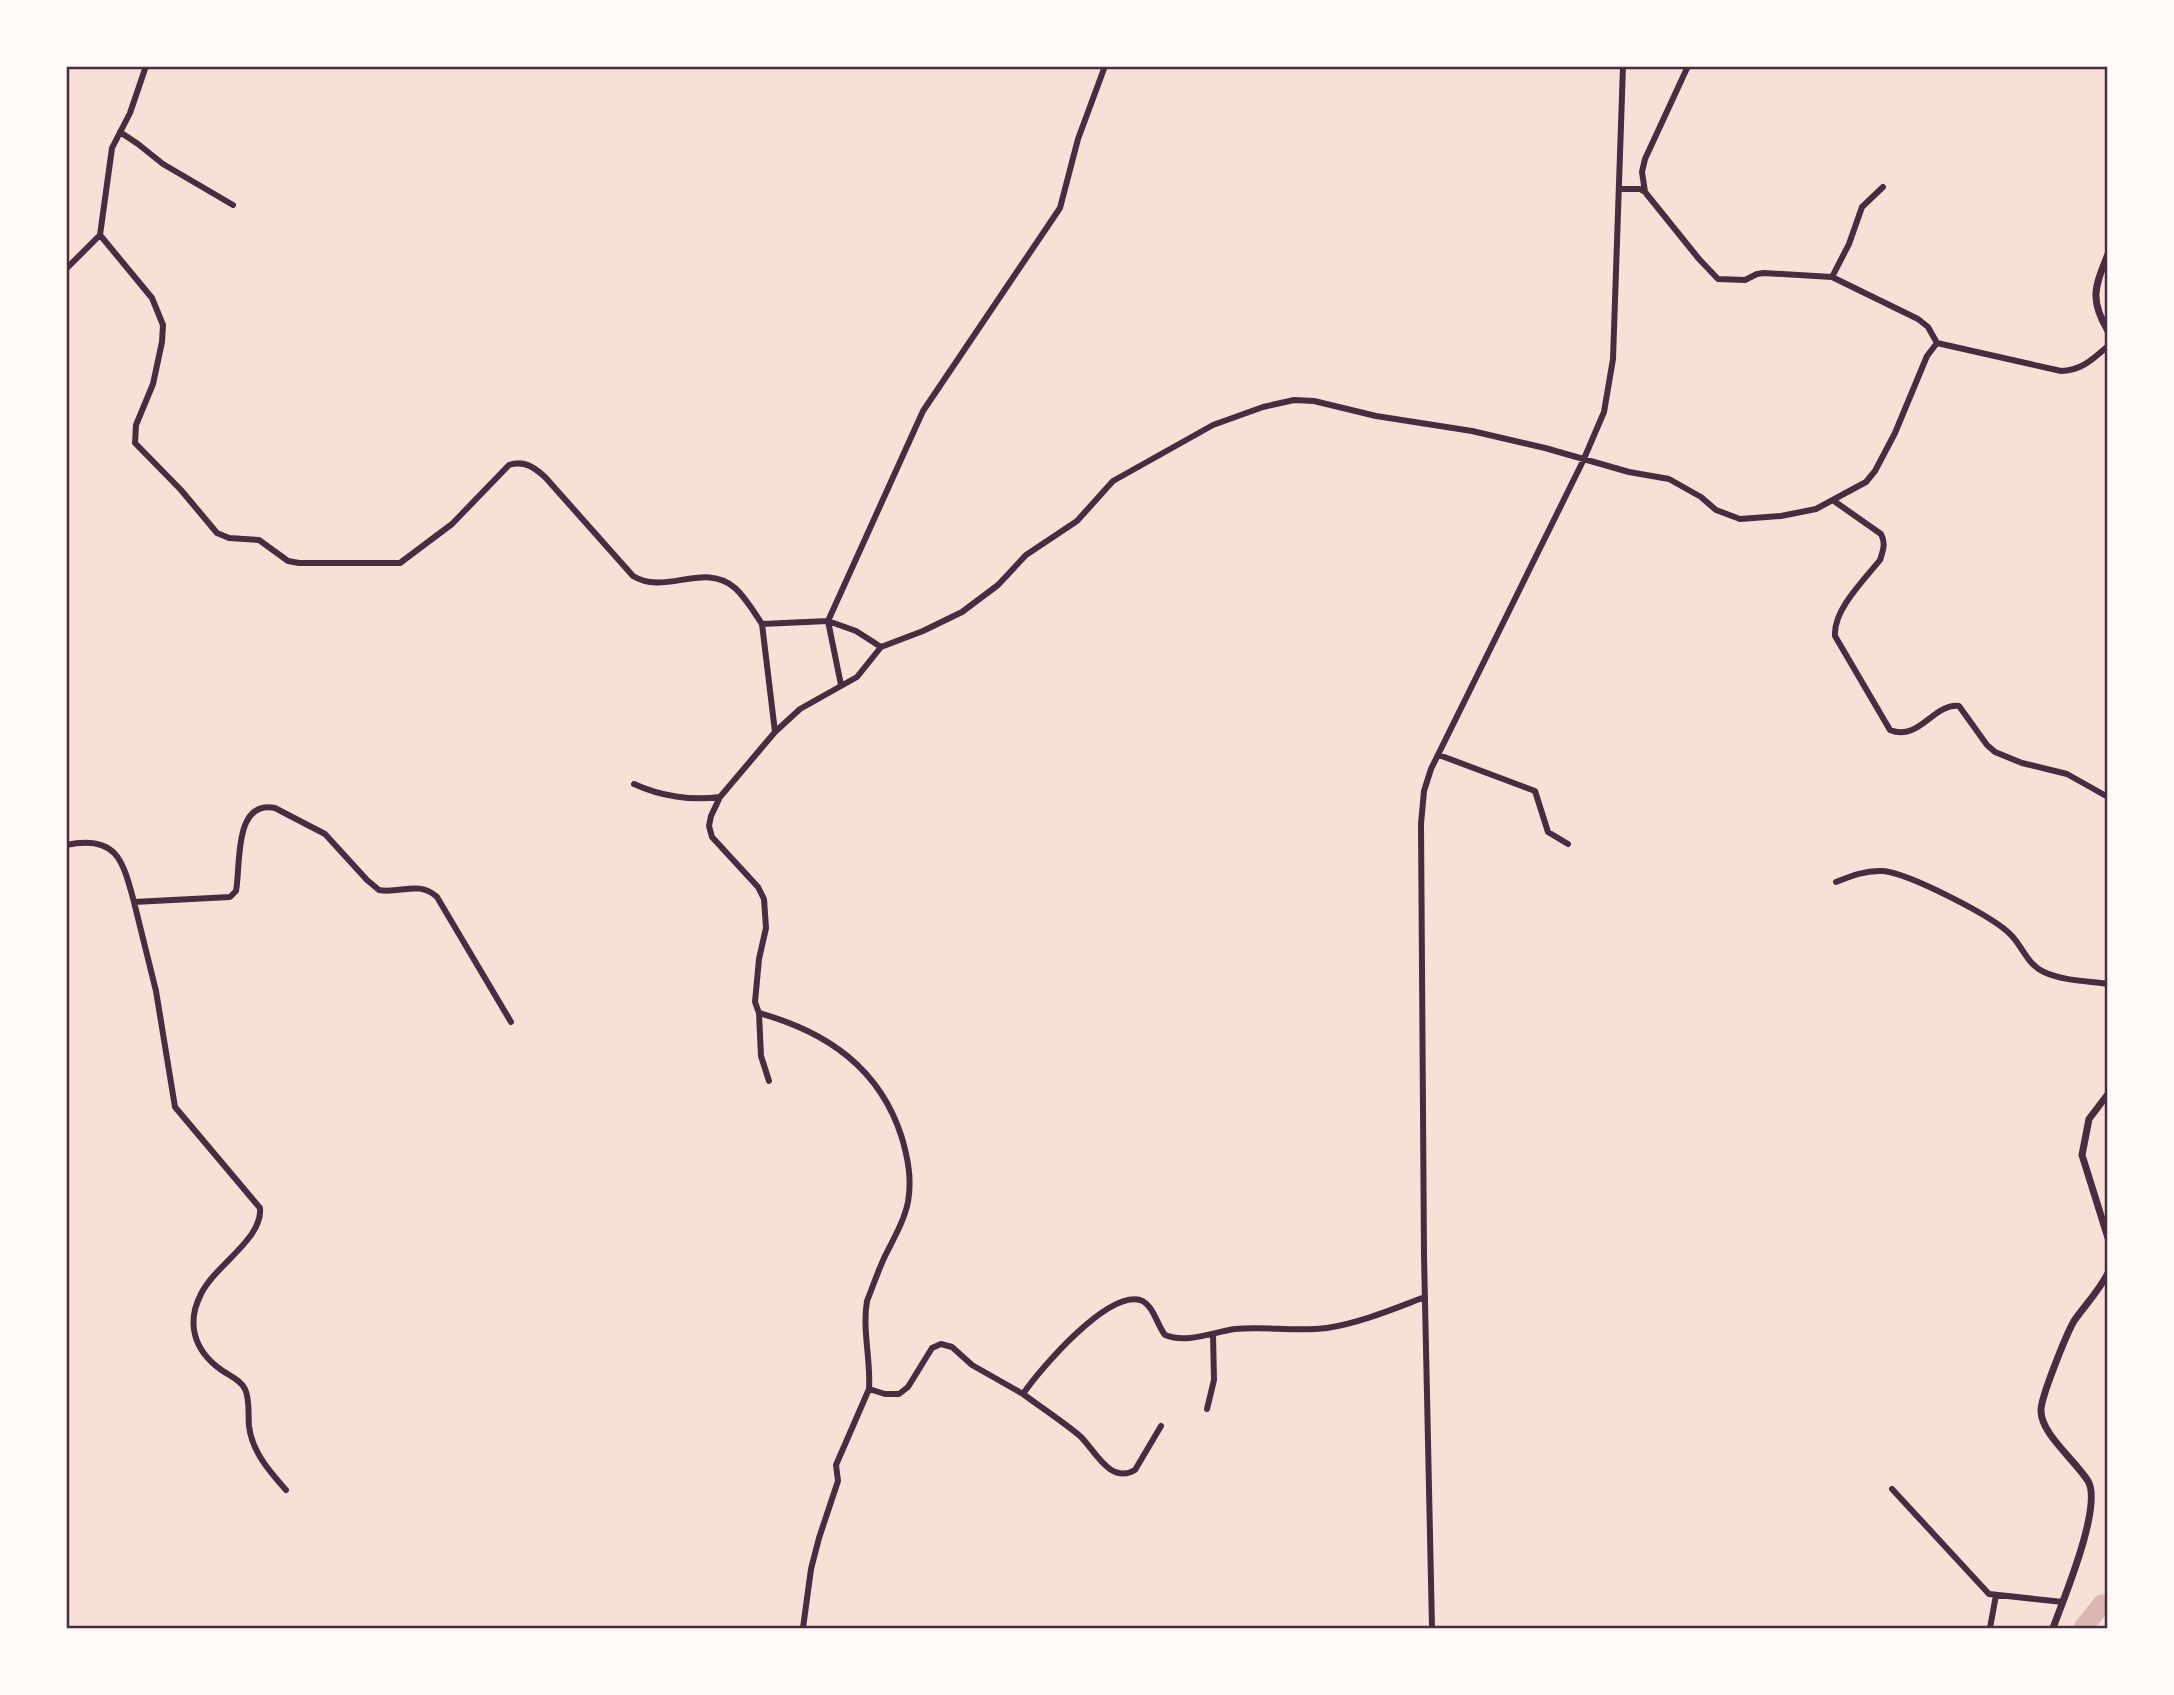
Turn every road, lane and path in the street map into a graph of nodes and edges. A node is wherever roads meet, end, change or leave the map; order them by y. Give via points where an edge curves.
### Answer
1 (146, 66) edge
2 (1105, 66) edge
3 (1623, 66) edge
4 (1688, 66) edge
5 (120, 132) junction
6 (1883, 187) dead end
7 (1619, 189) junction
8 (1645, 192) junction
9 (233, 205) dead end
10 (100, 235) junction
11 (2108, 254) edge
12 (66, 269) edge
13 (1832, 277) junction
14 (2108, 331) edge
15 (1937, 343) junction
16 (2108, 346) edge
17 (1584, 461) junction
18 (1834, 501) junction
19 (828, 621) junction
20 (762, 624) junction
21 (881, 647) junction
22 (841, 685) junction
23 (775, 732) junction
24 (1439, 755) junction
25 (634, 784) dead end
26 (720, 797) junction
27 (2108, 797) edge
28 (1568, 844) dead end
29 (66, 845) edge
30 (1836, 882) dead end
31 (134, 902) junction
32 (2108, 984) edge
33 (759, 1013) junction
34 (511, 1022) dead end
35 (769, 1081) dead end
36 (2108, 1094) edge
37 (2108, 1238) edge
38 (2108, 1273) edge
39 (1425, 1297) junction
40 (1213, 1334) junction
41 (869, 1389) junction
42 (1023, 1394) junction
43 (1207, 1409) dead end
44 (1161, 1426) dead end
45 (1892, 1489) dead end
46 (286, 1490) dead end
47 (1996, 1595) junction
48 (2063, 1602) junction
49 (803, 1629) edge
50 (1432, 1629) edge
51 (1990, 1629) edge
52 (2053, 1629) edge

1 - 5 street
2 - 19 street via 1078,139 1060,208 923,411
3 - 7 street
4 - 8 street via 1645,159
5 - 9 street via 163,164
5 - 10 street via 110,155
6 - 13 street via 1862,207
7 - 8 street
7 - 17 street via 1613,359 1604,412
8 - 13 street via 1718,279 1745,280 1760,273
10 - 12 street
10 - 20 street via 152,298 163,325 153,384 136,425 135,443 217,533 259,540 293,563 400,563 452,524 509,465 521,463 545,477 633,576 655,584 710,577 724,582 734,587
11 - 14 street via 2095,285 2094,301
13 - 15 street via 1918,319
15 - 16 street via 2061,371 2073,371
15 - 18 street via 1875,471 1866,482
17 - 18 street via 1669,480 1716,510 1740,519 1781,516
17 - 21 street via 1472,431 1314,401 1263,407 1213,425 1113,481 1077,521 1026,555 998,585 962,611
17 - 24 street
18 - 27 street via 1884,539 1880,560 1838,615 1834,628 1890,730 1912,731 1949,706 1959,706 1995,752 2067,774
19 - 20 street
19 - 21 street
19 - 22 street
20 - 23 street
21 - 22 street via 863,672
22 - 23 street via 800,709
23 - 26 street
24 - 28 street via 1535,791 1548,832
24 - 39 street via 1424,791 1421,824
25 - 26 street via 680,798
26 - 33 street via 709,826 712,837 764,899 766,928 755,1002
29 - 31 street via 93,843 112,850 125,866
30 - 32 street via 1862,873 1894,873 1992,920 2041,971
31 - 34 street via 234,895 247,819 256,811 275,808 325,834 379,890 416,887 432,892
31 - 46 street via 156,991 175,1107 260,1208 254,1233 202,1291 193,1333 214,1365 243,1385 252,1440 264,1465
33 - 35 street via 761,1056
33 - 41 street via 806,1029 844,1051 886,1100 909,1161 907,1206 865,1313
36 - 37 street via 2089,1119 2082,1155
38 - 48 street via 2073,1324 2040,1407 2045,1426 2091,1489 2087,1529
39 - 40 street via 1329,1328 1258,1328
39 - 50 street
40 - 42 street via 1171,1338 1161,1330 1149,1307 1132,1300 1112,1307 1074,1334
40 - 43 street via 1214,1380
41 - 42 street via 900,1394 932,1348 941,1344
41 - 49 street via 835,1465 839,1478 811,1569
42 - 44 street via 1080,1436 1096,1458 1116,1471 1135,1470
45 - 47 street via 1985,1590
47 - 48 street
47 - 51 street
48 - 52 street

